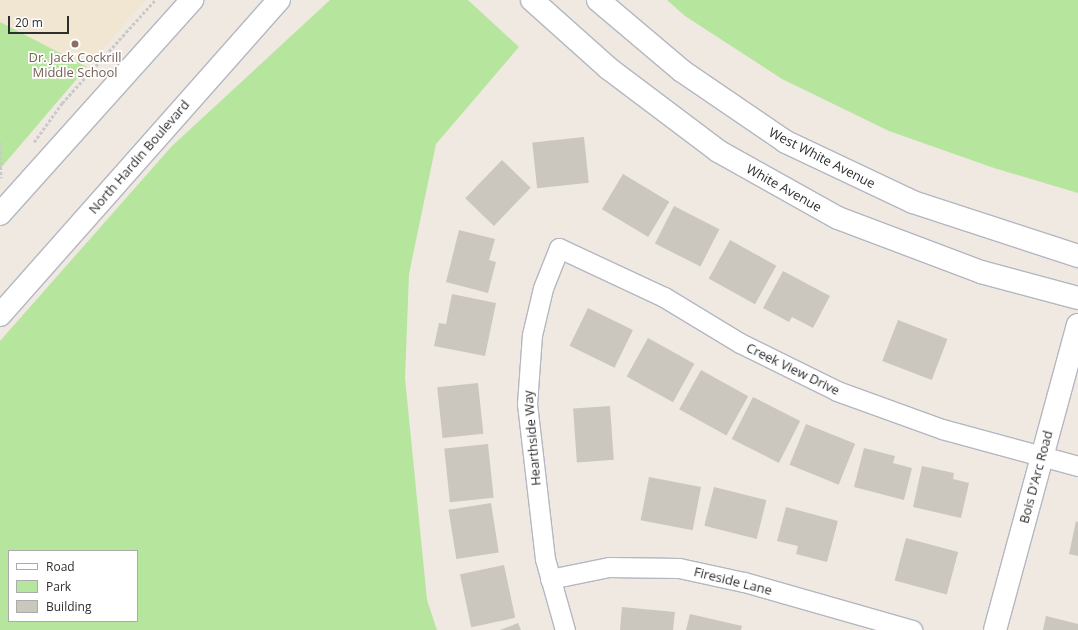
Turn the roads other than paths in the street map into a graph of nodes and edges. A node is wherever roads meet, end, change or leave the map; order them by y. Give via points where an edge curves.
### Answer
1 (192, 0) edge
2 (279, 0) edge
3 (532, 0) edge
4 (598, 0) edge
5 (0, 214) edge
6 (559, 248) joint
7 (1078, 256) edge
8 (1078, 298) edge
9 (0, 315) edge
10 (1078, 325) edge
11 (1042, 456) junction
12 (1078, 466) edge
13 (550, 579) junction
14 (565, 630) edge
15 (912, 630) edge
16 (995, 630) edge

1 - 5 main road
2 - 9 main road, North Hardin Boulevard
3 - 8 main road, White Avenue via 608,68 718,151 838,218 981,272
4 - 7 main road, West White Avenue via 682,71 786,142 913,202
6 - 11 street, Creek View Drive via 664,297 740,343 837,391 908,418
6 - 13 street, Hearthside Way via 537,309 527,379 529,430
10 - 11 main road, Bois D'Arc Road
11 - 12 street, Creek View Drive
11 - 16 main road, Bois D'Arc Road
13 - 14 street, Hearthside Way
13 - 15 street, Fireside Lane via 609,567 679,568 744,582

